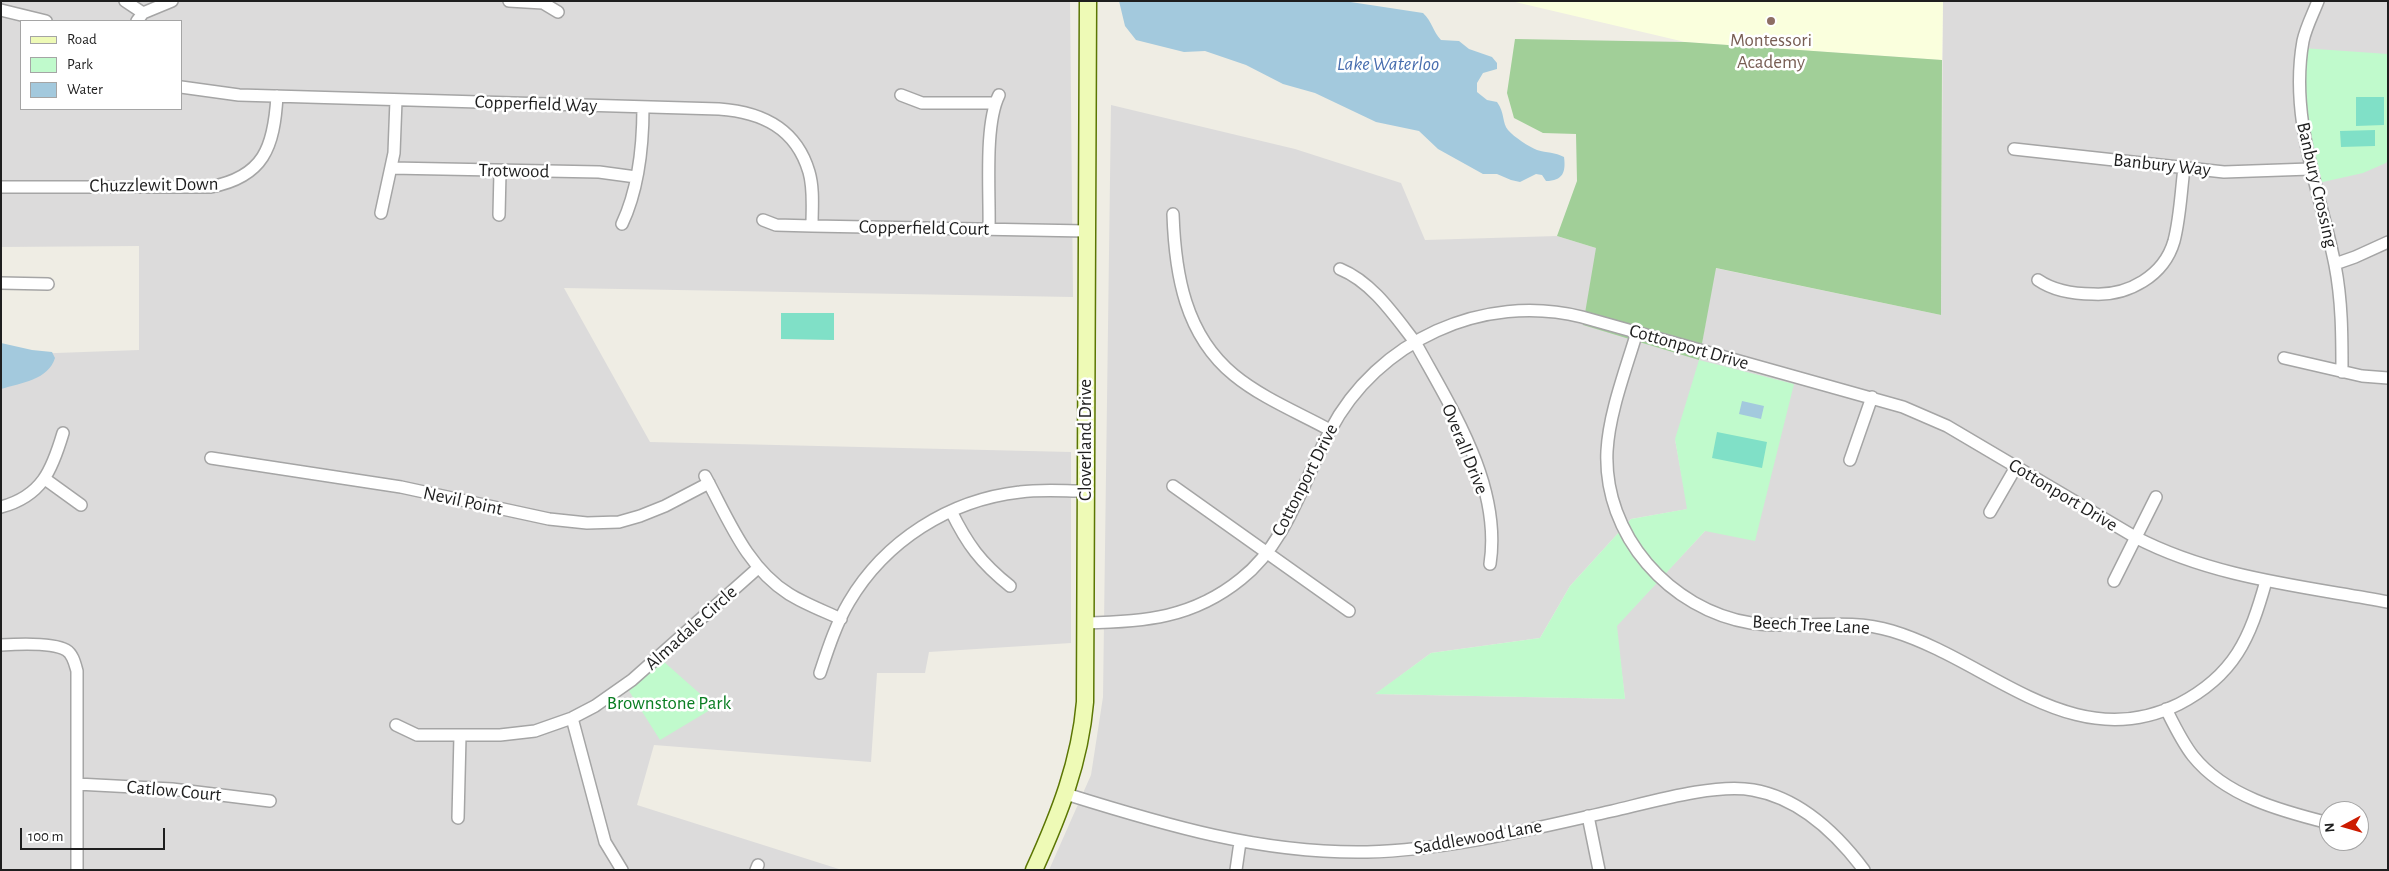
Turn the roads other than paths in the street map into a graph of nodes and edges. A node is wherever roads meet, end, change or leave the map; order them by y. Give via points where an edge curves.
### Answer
1 (125, 1) edge
2 (172, 1) edge
3 (509, 1) edge
4 (1088, 1) edge
5 (2318, 1) edge
6 (1, 10) edge
7 (558, 12) dead end
8 (140, 17) edge
9 (42, 20) edge
10 (182, 87) edge
11 (901, 94) dead end
12 (277, 96) junction
13 (396, 100) junction
14 (643, 107) junction
15 (2014, 149) dead end
16 (391, 168) junction
17 (2184, 168) junction
18 (2310, 169) junction
19 (500, 172) junction
20 (636, 177) junction
21 (1, 187) edge
22 (381, 213) dead end
23 (1173, 214) dead end
24 (498, 215) dead end
25 (763, 220) dead end
26 (622, 224) dead end
27 (812, 226) junction
28 (989, 229) junction
29 (1086, 231) junction
30 (2388, 242) edge
31 (2334, 264) junction
32 (1340, 269) dead end
33 (2038, 280) dead end
34 (1, 283) edge
35 (48, 284) dead end
36 (1637, 332) junction
37 (1414, 342) junction
38 (2284, 358) dead end
39 (2342, 372) junction
40 (2388, 378) edge
41 (1872, 396) junction
42 (1330, 430) junction
43 (63, 433) dead end
44 (211, 458) dead end
45 (1850, 460) dead end
46 (2016, 466) junction
47 (45, 479) junction
48 (1173, 486) dead end
49 (1085, 491) junction
50 (2156, 497) dead end
51 (81, 505) dead end
52 (1, 507) edge
53 (951, 511) junction
54 (1990, 512) dead end
55 (2136, 538) junction
56 (1267, 552) junction
57 (1490, 564) dead end
58 (758, 568) junction
59 (2114, 581) dead end
60 (2266, 581) junction
61 (1010, 586) dead end
62 (2388, 602) edge
63 (1349, 611) dead end
64 (841, 619) junction
65 (1085, 623) junction
66 (1, 645) edge
67 (820, 673) dead end
68 (2166, 709) junction
69 (572, 718) junction
70 (396, 725) dead end
71 (460, 736) junction
72 (77, 784) junction
73 (1066, 794) junction
74 (270, 801) dead end
75 (1588, 816) junction
76 (458, 818) dead end
77 (2319, 820) edge
78 (1240, 842) junction
79 (77, 870) edge
80 (622, 870) edge
81 (1034, 870) edge
82 (1236, 870) edge
83 (1599, 870) edge
84 (1864, 870) edge

1 - 8 street
2 - 8 street
3 - 7 street via 543,3
4 - 29 main road, Cloverland Drive
5 - 18 street, Banbury Crossing via 2303,40 2300,70 2300,111
6 - 9 street
10 - 12 street, Copperfield Way via 215,93
11 - 28 street via 922,103 997,99 991,130
12 - 13 street, Copperfield Way
12 - 21 street, Chuzzlewit Down via 276,115 264,156 240,179 210,187
13 - 14 street, Copperfield Way
13 - 16 street
14 - 20 street via 644,129
14 - 27 street, Copperfield Way via 732,110 767,119 790,138 802,154 812,189
15 - 17 street, Banbury Way
16 - 19 street, Trotwood
16 - 22 street
17 - 18 street, Banbury Way via 2231,172
17 - 33 street via 2172,246 2161,264 2143,282 2123,291 2098,294 2059,290
18 - 31 street, Banbury Crossing
19 - 20 street, Trotwood via 599,172
19 - 24 street
20 - 26 street
23 - 42 street via 1179,283 1191,317 1204,340 1220,362 1244,382
25 - 27 street, Copperfield Court via 776,225
27 - 28 street, Copperfield Court
28 - 29 street, Copperfield Court
29 - 49 main road, Cloverland Drive
30 - 31 street
31 - 39 street, Banbury Crossing via 2341,311
32 - 37 street, Overall Drive via 1362,281
34 - 35 street
36 - 37 street, Cottonport Drive via 1566,313 1526,309 1471,318
36 - 41 street, Cottonport Drive
36 - 68 street, Beech Tree Lane via 1609,437 1610,486 1618,517 1638,552 1681,595 1714,613 1744,622 1852,624 1892,631 1925,644 2042,703 2082,717 2121,720
37 - 42 street, Cottonport Drive via 1363,382
37 - 57 street, Overall Drive via 1460,426 1478,473 1491,524
38 - 39 street
39 - 40 street
41 - 45 street
41 - 46 street, Cottonport Drive via 1947,426
42 - 56 street, Cottonport Drive via 1290,515
43 - 47 street
44 - 58 street, Nevil Point via 401,487 577,523 610,523 640,516 665,506 707,480 741,544
46 - 54 street
46 - 55 street, Cottonport Drive
47 - 51 street
47 - 52 street via 24,498
48 - 56 street
49 - 53 street via 1018,492
49 - 65 main road, Cloverland Drive
50 - 55 street
53 - 61 street via 972,550
53 - 64 street via 912,533 886,556 857,591
55 - 59 street
55 - 60 street, Cottonport Drive via 2205,566
56 - 63 street
56 - 65 street, Cottonport Drive via 1241,579 1189,610 1141,621
58 - 64 street via 790,595
58 - 69 street, Almadale Circle via 632,680
60 - 62 street, Cottonport Drive
60 - 68 street, Beech Tree Lane via 2251,630 2234,658 2199,693
64 - 67 street
65 - 73 main road, Cloverland Drive via 1084,714 1076,761
66 - 72 street via 66,650 73,658 77,671
68 - 77 street via 2194,756 2220,781 2262,802
69 - 71 street, Almadale Circle via 526,732
69 - 80 street via 605,842
70 - 71 street, Almadale Circle via 417,734
71 - 76 street
72 - 74 street, Catlow Court via 172,789
72 - 79 street
73 - 78 street, Saddlewood Lane via 1178,828
73 - 81 main road, Cloverland Drive
75 - 78 street, Saddlewood Lane via 1450,844 1392,850 1315,851
75 - 83 street
75 - 84 street, Saddlewood Lane via 1709,791 1754,790 1784,800 1814,819
78 - 82 street

